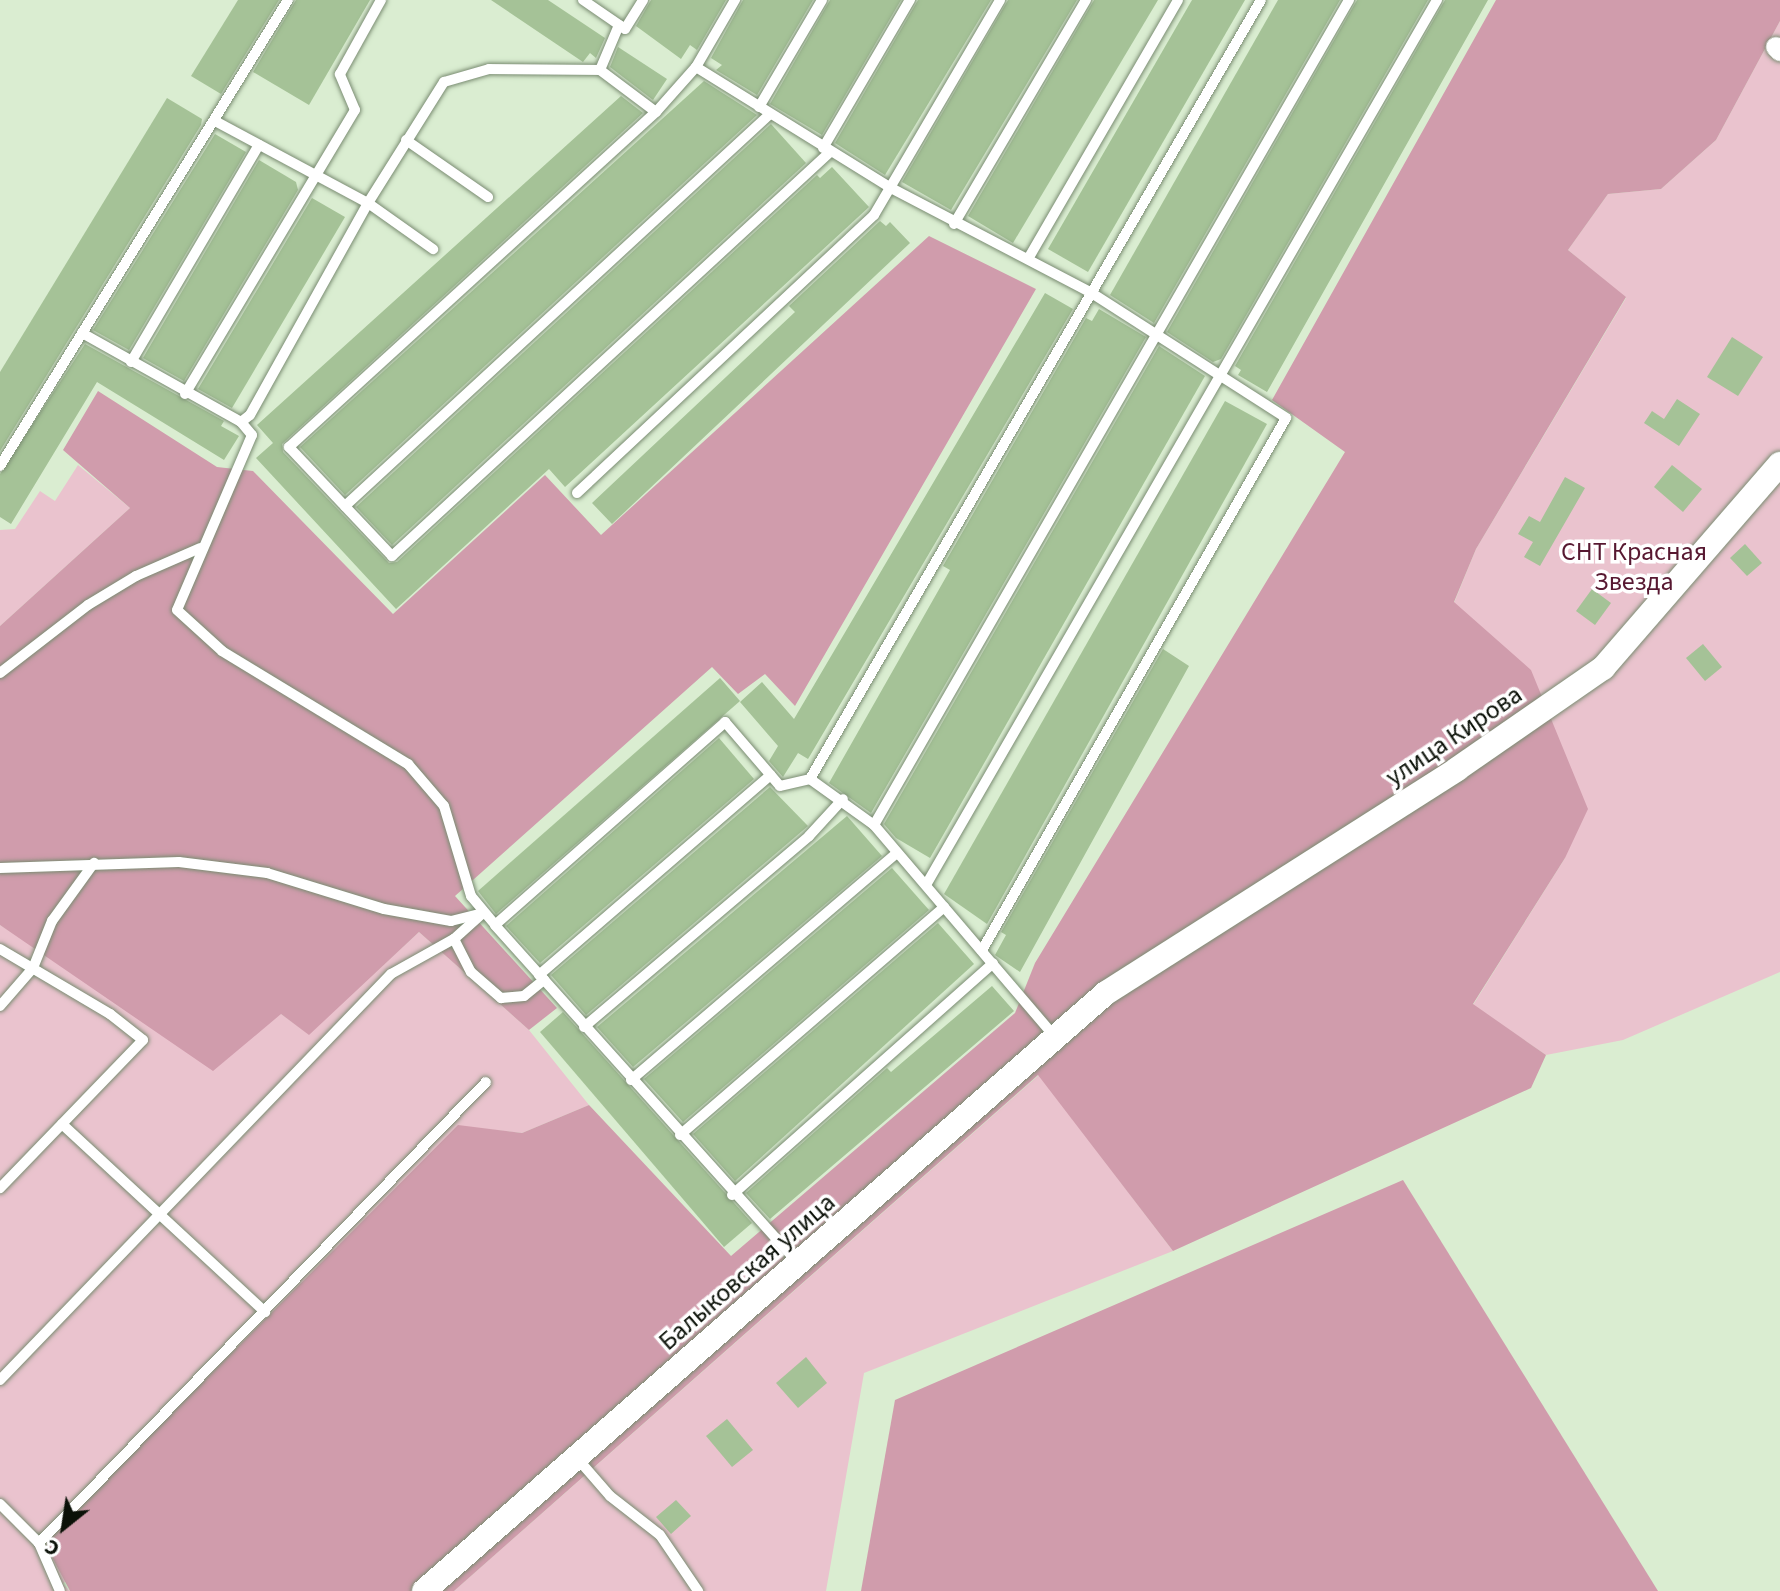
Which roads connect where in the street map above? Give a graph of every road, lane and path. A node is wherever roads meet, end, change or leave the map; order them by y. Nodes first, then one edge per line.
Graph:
1 (288, 0) edge
2 (381, 0) edge
3 (583, 0) edge
4 (643, 0) edge
5 (735, 0) edge
6 (822, 0) edge
7 (910, 0) edge
8 (1000, 0) edge
9 (1086, 0) edge
10 (1178, 0) edge
11 (1261, 0) edge
12 (1349, 0) edge
13 (1437, 0) edge
14 (619, 25) junction
15 (696, 67) junction
16 (600, 70) junction
17 (759, 107) junction
18 (656, 112) junction
19 (770, 114) junction
20 (215, 121) junction
21 (406, 140) junction
22 (259, 145) junction
23 (826, 150) junction
24 (316, 175) junction
25 (891, 188) junction
26 (488, 197) dead end
27 (368, 203) junction
28 (954, 224) junction
29 (433, 249) dead end
30 (1028, 259) junction
31 (1090, 292) junction
32 (82, 333) junction
33 (1153, 334) junction
34 (131, 362) junction
35 (1218, 376) junction
36 (185, 394) junction
37 (241, 422) junction
38 (1780, 464) edge
39 (0, 466) edge
40 (577, 493) dead end
41 (345, 506) junction
42 (200, 548) junction
43 (0, 673) edge
44 (771, 775) junction
45 (810, 779) junction
46 (843, 799) junction
47 (874, 825) junction
48 (896, 854) junction
49 (94, 863) junction
50 (0, 868) edge
51 (926, 885) junction
52 (944, 907) junction
53 (484, 912) junction
54 (495, 925) junction
55 (454, 939) junction
56 (0, 949) edge
57 (982, 950) junction
58 (993, 963) junction
59 (33, 968) junction
60 (542, 978) junction
61 (1106, 993) joint
62 (0, 1006) edge
63 (584, 1027) junction
64 (1055, 1038) junction
65 (631, 1080) junction
66 (486, 1082) dead end
67 (62, 1124) junction
68 (680, 1135) junction
69 (0, 1188) edge
70 (732, 1195) junction
71 (160, 1216) junction
72 (800, 1265) junction
73 (265, 1312) junction
74 (0, 1380) edge
75 (576, 1456) junction
76 (0, 1504) edge
77 (39, 1543) junction
78 (60, 1591) edge
79 (424, 1591) edge
80 (698, 1591) edge

1 - 20 lane
2 - 24 lane
3 - 14 lane
4 - 14 lane
5 - 15 lane
6 - 17 lane
7 - 23 lane
8 - 25 lane
9 - 28 lane
10 - 30 lane
11 - 31 lane
12 - 33 lane
13 - 35 lane
14 - 16 lane
15 - 17 lane
15 - 18 lane
16 - 18 lane
16 - 21 lane
17 - 19 lane
18 - 41 lane
19 - 23 lane
19 - 41 lane
20 - 22 lane
20 - 32 lane
21 - 26 lane
21 - 27 lane
22 - 24 lane
22 - 34 lane
23 - 25 lane
23 - 41 lane
24 - 27 lane
24 - 36 lane
25 - 28 lane
25 - 40 lane
27 - 29 lane
27 - 37 lane
28 - 30 lane
30 - 31 lane
31 - 33 lane
31 - 45 lane
32 - 34 lane
32 - 39 lane
33 - 35 lane
33 - 47 lane
34 - 36 lane
35 - 51 lane
35 - 57 lane
36 - 37 lane
37 - 42 lane
38 - 61 street, улица Кирова
42 - 43 lane
42 - 53 lane
44 - 45 lane
44 - 54 lane
44 - 60 lane
45 - 46 lane
46 - 47 lane
46 - 63 lane
47 - 48 lane
48 - 51 lane
48 - 65 lane
49 - 50 lane
49 - 53 lane
49 - 59 lane
51 - 52 lane
52 - 57 lane
52 - 68 lane
53 - 54 lane
53 - 55 lane
54 - 60 lane
55 - 60 lane
55 - 71 lane
56 - 59 lane
57 - 58 lane
58 - 64 lane
58 - 70 lane
59 - 62 lane
59 - 67 lane
60 - 63 lane
61 - 64 street, Балыковская улица
63 - 65 lane
64 - 72 street, Балыковская улица
65 - 68 lane
66 - 73 lane
67 - 69 lane
67 - 71 lane
68 - 70 lane
70 - 72 lane
71 - 73 lane
71 - 74 lane
72 - 75 street, Балыковская улица
73 - 77 lane
75 - 79 street, Балыковская улица
75 - 80 lane
76 - 77 lane
77 - 78 lane

